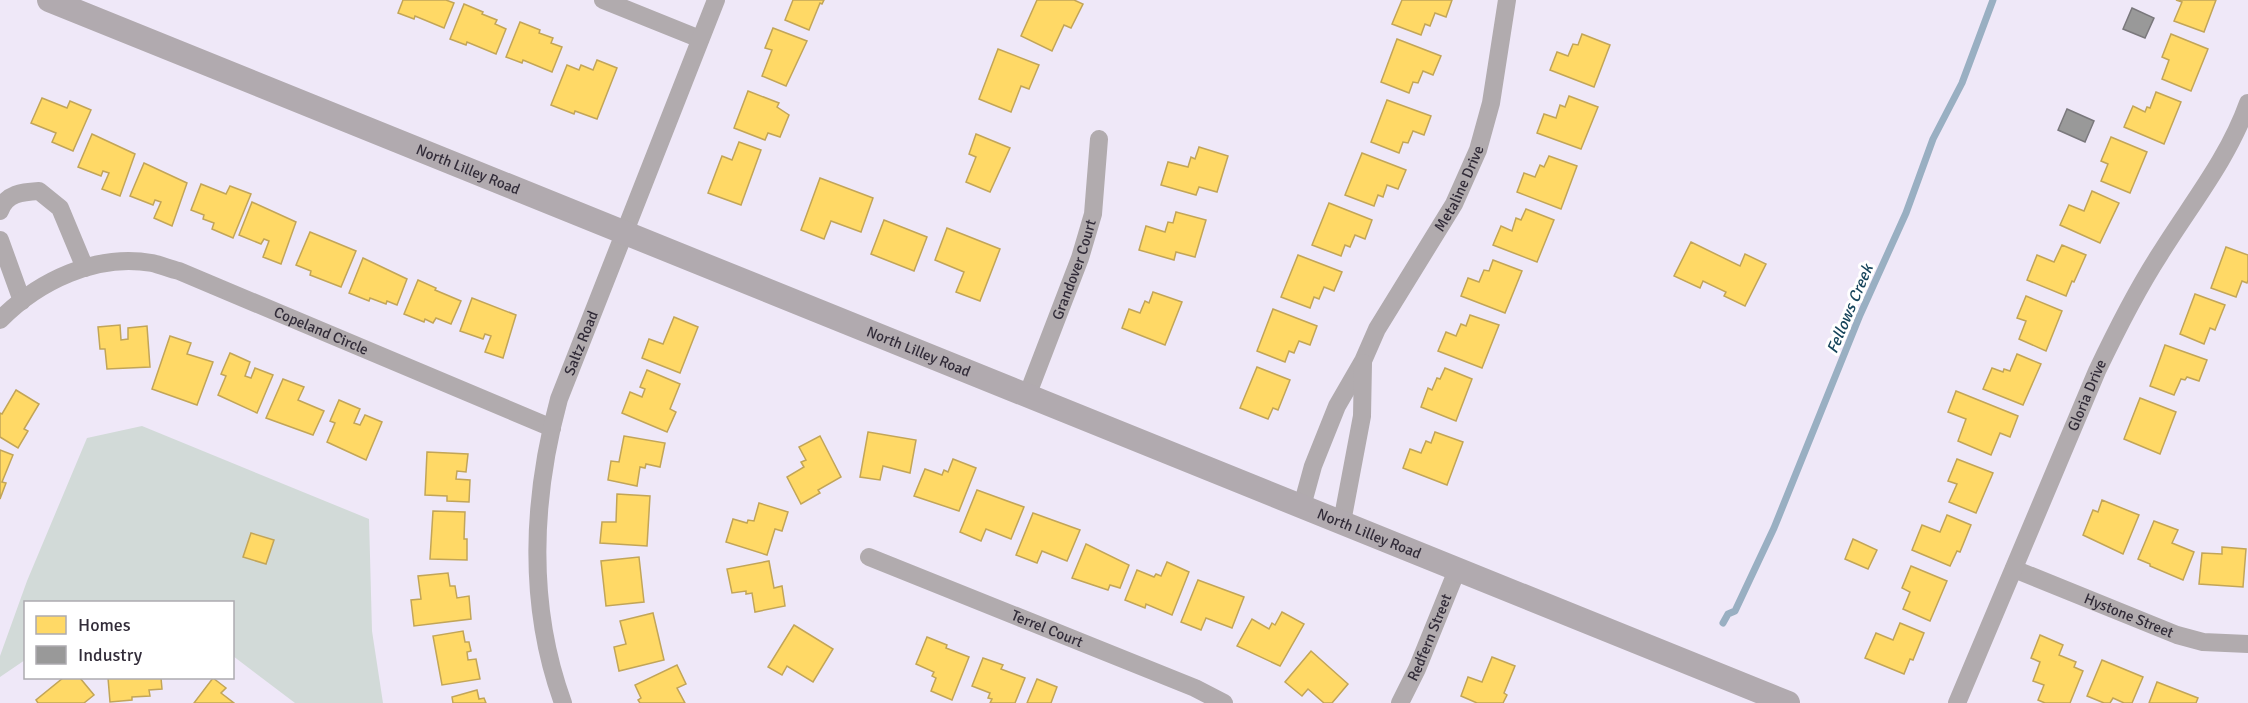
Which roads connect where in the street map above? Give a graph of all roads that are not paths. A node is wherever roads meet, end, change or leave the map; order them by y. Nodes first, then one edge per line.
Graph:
1 (49, 0) edge
2 (603, 0) edge
3 (716, 0) edge
4 (1507, 0) edge
5 (700, 39) junction
6 (2248, 103) edge
7 (1099, 139) dead end
8 (0, 211) edge
9 (624, 232) junction
10 (0, 240) edge
11 (85, 268) junction
12 (22, 301) junction
13 (0, 320) edge
14 (1363, 362) junction
15 (1027, 396) junction
16 (552, 428) junction
17 (1302, 506) junction
18 (1342, 522) junction
19 (869, 557) dead end
20 (2013, 569) junction
21 (1457, 570) junction
22 (2248, 644) edge
23 (563, 703) edge
24 (1224, 703) edge
25 (1400, 703) edge
26 (1788, 703) edge
27 (1957, 703) edge

1 - 9 street, North Lilley Road
2 - 5 street
3 - 5 street, Saltz Road
4 - 14 street, Metaline Drive
5 - 9 street, Saltz Road
6 - 20 street, Gloria Drive
7 - 15 street, Grandover Court
8 - 11 street
9 - 15 street, North Lilley Road
9 - 16 street, Saltz Road
10 - 12 street
11 - 12 street, Copeland Circle
11 - 16 street, Copeland Circle
12 - 13 street, Copeland Circle
14 - 17 street, Metaline Drive
14 - 18 street, Metaline Drive
15 - 17 street, North Lilley Road
16 - 23 street, Saltz Road
17 - 18 street, North Lilley Road
18 - 21 street, North Lilley Road
19 - 24 street, Terrel Court
20 - 22 street, Hystone Street
20 - 27 street, Gloria Drive
21 - 25 street, Redfern Street
21 - 26 street, North Lilley Road

